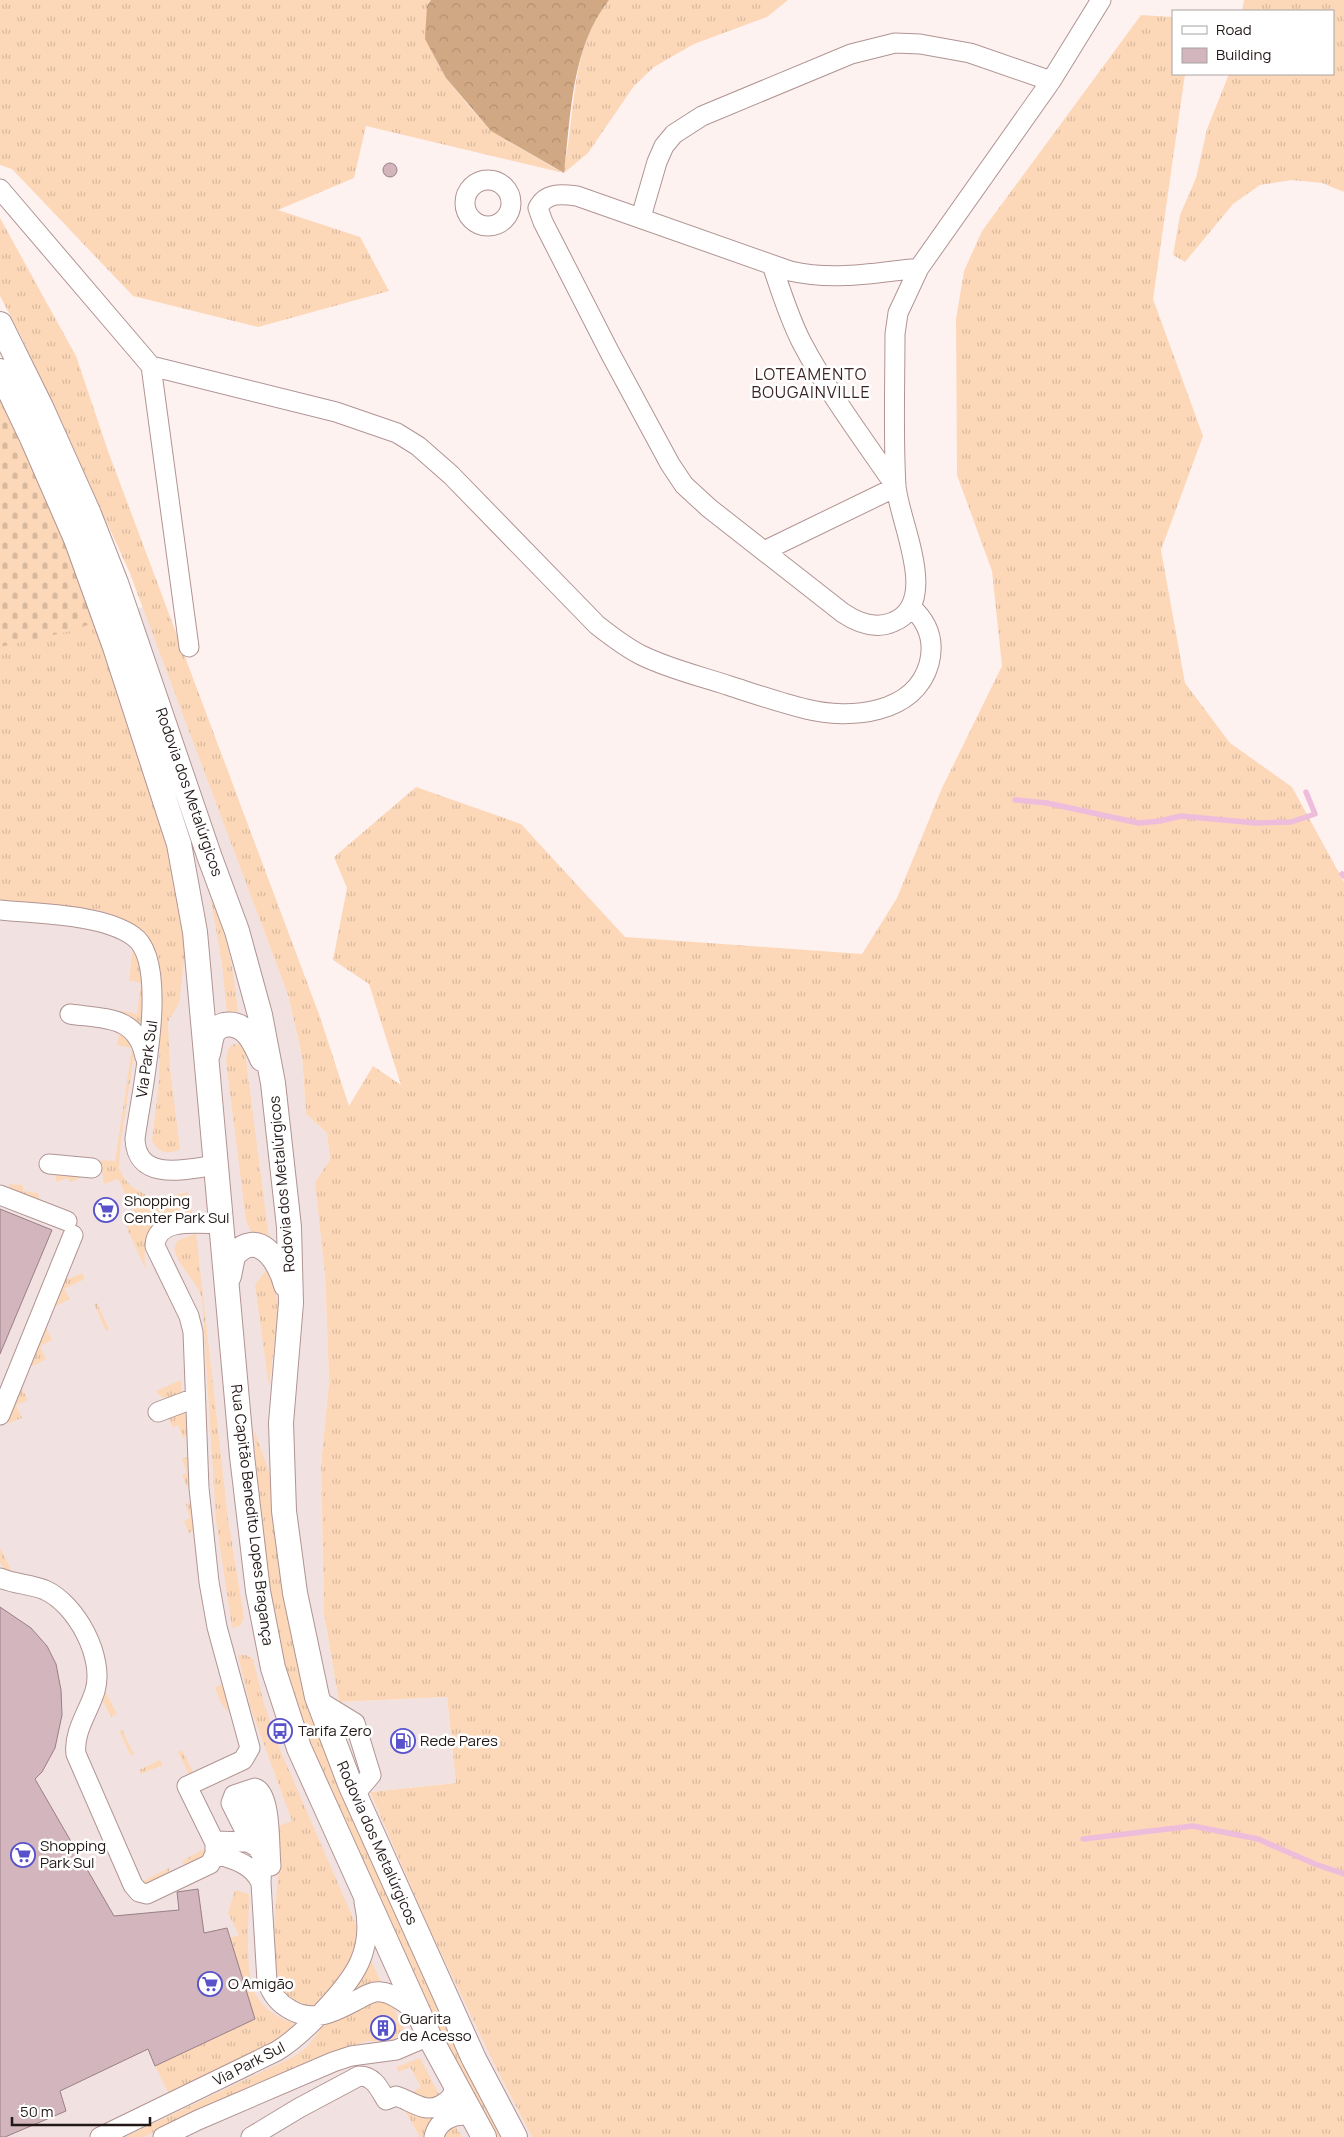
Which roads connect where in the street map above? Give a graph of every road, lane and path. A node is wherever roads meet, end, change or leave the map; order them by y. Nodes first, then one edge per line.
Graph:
1 (1101, 0) edge
2 (1051, 81) junction
3 (0, 189) edge
4 (511, 206) dead end
5 (538, 208) junction
6 (641, 217) junction
7 (772, 265) junction
8 (919, 268) junction
9 (0, 324) edge
10 (151, 366) junction
11 (0, 371) edge
12 (896, 487) junction
13 (764, 551) junction
14 (911, 606) junction
15 (189, 647) dead end
16 (0, 910) edge
17 (70, 1014) dead end
18 (152, 1022) junction
19 (141, 1042) junction
20 (207, 1058) junction
21 (146, 1069) junction
22 (273, 1084) junction
23 (139, 1155) junction
24 (49, 1164) dead end
25 (216, 1165) junction
26 (92, 1168) dead end
27 (0, 1195) edge
28 (222, 1224) junction
29 (228, 1290) junction
30 (291, 1303) junction
31 (194, 1390) junction
32 (158, 1412) dead end
33 (0, 1415) edge
34 (0, 1578) edge
35 (264, 1842) junction
36 (214, 1848) junction
37 (361, 1886) junction
38 (262, 1902) junction
39 (418, 2012) junction
40 (317, 2017) junction
41 (429, 2036) junction
42 (455, 2086) junction
43 (478, 2127) edge
44 (100, 2137) edge
45 (163, 2137) edge
46 (251, 2137) edge
47 (434, 2137) edge
48 (515, 2137) edge

1 - 2 street
2 - 6 street
2 - 8 street
3 - 10 street
4 - 5 street
5 - 6 street
5 - 13 street
6 - 7 street
7 - 8 street
7 - 12 street
8 - 12 street
9 - 22 main road, Rodovia dos Metalúrgicos
10 - 14 street
10 - 15 street
11 - 20 main road, Rodovia dos Metalúrgicos
12 - 13 street
12 - 14 street
13 - 14 street
16 - 18 street, Via Park Sul
17 - 19 street
18 - 21 street, Via Park Sul
18 - 23 street
19 - 21 street
19 - 23 street
20 - 22 main road
20 - 25 main road, Rua Capitão Benedito Lopes Bragança
21 - 23 street, Via Park Sul
22 - 30 main road, Rodovia dos Metalúrgicos
23 - 25 street
24 - 26 street
25 - 28 main road, Rua Capitão Benedito Lopes Bragança
27 - 33 street
28 - 29 main road, Rua Capitão Benedito Lopes Bragança
28 - 31 street
29 - 30 main road
29 - 37 main road, Rua Capitão Benedito Lopes Bragança
30 - 48 main road, Rodovia dos Metalúrgicos
31 - 32 street
31 - 36 street
34 - 36 street
35 - 35 street
35 - 38 street
36 - 38 street
37 - 39 main road, Rua Capitão Benedito Lopes Bragança
37 - 40 street
38 - 40 street
39 - 40 street, Via Park Sul
39 - 41 main road, Rua Capitão Benedito Lopes Bragança
40 - 44 street, Via Park Sul
41 - 42 main road, Rua Capitão Benedito Lopes Bragança
41 - 45 street
42 - 43 main road, Rua Capitão Benedito Lopes Bragança
42 - 46 street
43 - 47 street

